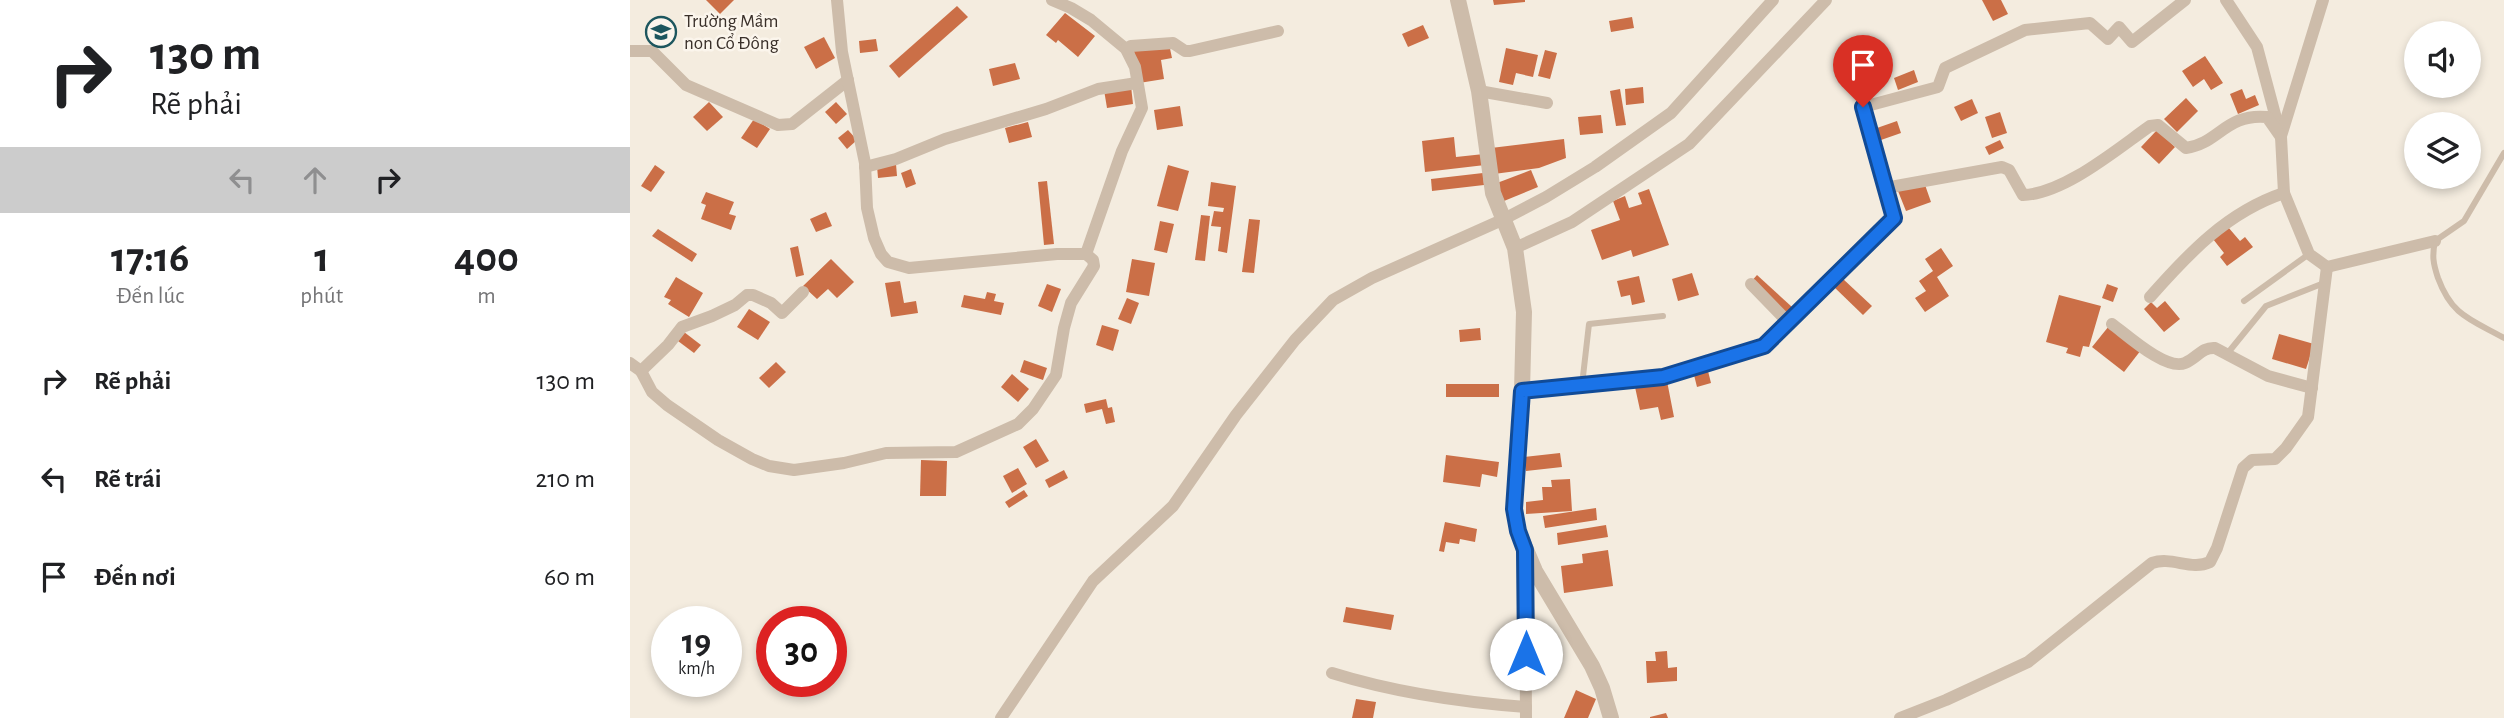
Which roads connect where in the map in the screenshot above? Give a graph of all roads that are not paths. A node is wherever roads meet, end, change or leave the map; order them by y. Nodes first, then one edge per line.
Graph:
1 (837, 0) edge
2 (1052, 0) edge
3 (1458, 0) edge
4 (1773, 0) edge
5 (1826, 0) edge
6 (2185, 0) edge
7 (2226, 0) edge
8 (2323, 0) edge
9 (1278, 31) dead end
10 (1126, 49) junction
11 (630, 51) edge
12 (848, 80) junction
13 (1137, 83) junction
14 (1479, 91) junction
15 (1547, 103) dead end
16 (2281, 137) junction
17 (2504, 152) edge
18 (865, 167) junction
19 (1885, 188) junction
20 (2284, 193) junction
21 (1508, 234) junction
22 (2435, 241) junction
23 (1086, 254) junction
24 (2309, 254) junction
25 (2327, 267) junction
26 (2324, 283) junction
27 (1751, 284) dead end
28 (803, 292) dead end
29 (2150, 297) dead end
30 (2244, 302) dead end
31 (1663, 316) dead end
32 (1788, 322) junction
33 (2112, 324) dead end
34 (2504, 338) edge
35 (2227, 354) junction
36 (635, 367) edge
37 (1582, 385) junction
38 (2312, 388) junction
39 (1522, 391) junction
40 (1525, 550) junction
41 (1332, 673) dead end
42 (1526, 712) edge
43 (1001, 718) edge
44 (1611, 718) edge
45 (1900, 718) edge

1 - 12 street
2 - 10 street
3 - 14 street
4 - 21 street
5 - 21 street
6 - 19 street
7 - 16 street
8 - 16 street
9 - 10 street
10 - 13 street
11 - 12 street
12 - 18 street
13 - 18 street
13 - 23 street
14 - 15 street
14 - 21 street
16 - 19 street
16 - 20 street
17 - 22 lane
18 - 23 street
19 - 32 street
20 - 24 street
20 - 29 street
21 - 39 street
21 - 43 street
22 - 25 street
22 - 34 lane
23 - 36 street
24 - 25 street
24 - 30 lane
25 - 26 street
26 - 35 lane
26 - 38 street
27 - 32 street
28 - 36 street
31 - 37 lane
32 - 37 street
33 - 35 street
35 - 38 street
37 - 39 street
38 - 45 street
39 - 40 street
40 - 42 street
40 - 44 street
41 - 42 street

